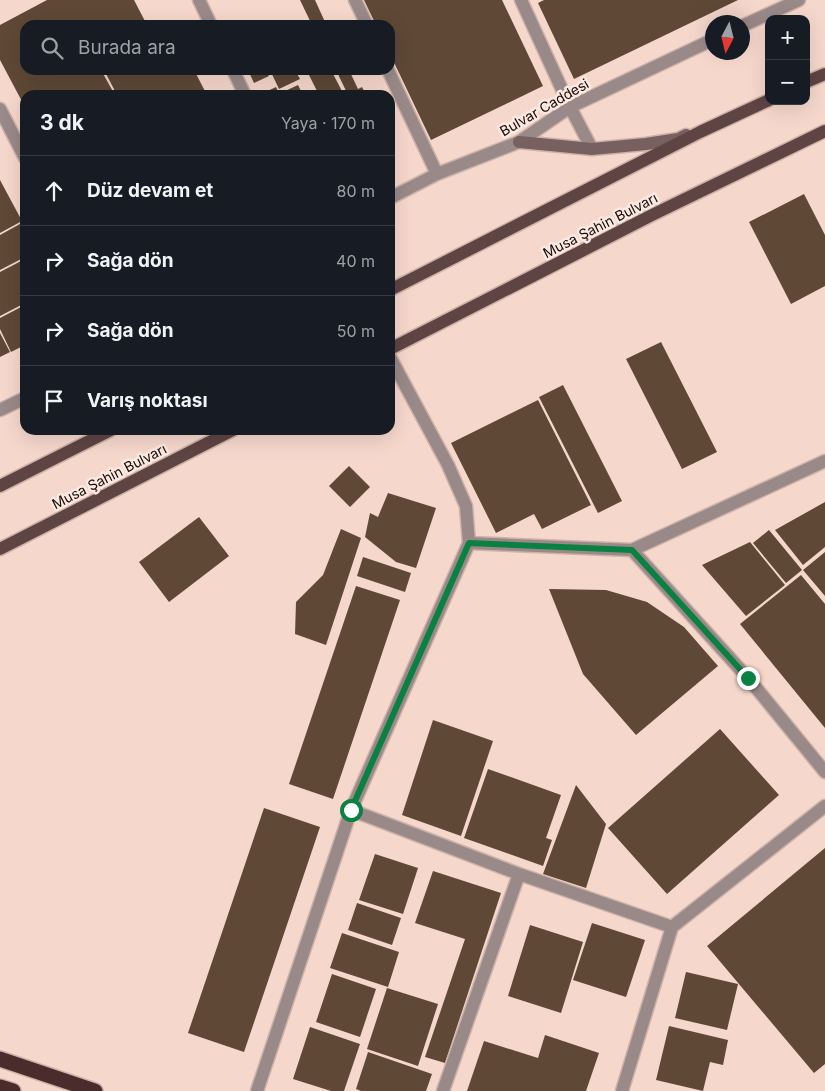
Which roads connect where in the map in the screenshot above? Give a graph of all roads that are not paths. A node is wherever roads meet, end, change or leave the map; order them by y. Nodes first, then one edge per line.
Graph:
1 (199, 0) edge
2 (355, 0) edge
3 (521, 0) edge
4 (798, 0) edge
5 (209, 20) edge
6 (365, 20) edge
7 (750, 22) edge
8 (705, 43) edge
9 (825, 74) edge
10 (235, 75) edge
11 (390, 75) edge
12 (810, 80) edge
13 (243, 90) edge
14 (765, 102) edge
15 (765, 102) edge
16 (570, 107) junction
17 (0, 109) edge
18 (825, 131) edge
19 (519, 142) junction
20 (20, 148) edge
21 (592, 149) junction
22 (437, 174) junction
23 (395, 195) edge
24 (395, 287) edge
25 (395, 347) edge
26 (395, 366) edge
27 (20, 400) edge
28 (0, 410) edge
29 (101, 435) edge
30 (222, 435) edge
31 (825, 461) edge
32 (0, 486) edge
33 (469, 543) junction
34 (0, 548) edge
35 (632, 550) junction
36 (825, 772) edge
37 (825, 806) edge
38 (351, 810) junction
39 (519, 874) junction
40 (672, 927) junction
41 (0, 1059) edge
42 (0, 1087) edge
43 (13, 1091) edge
44 (95, 1091) edge
45 (257, 1091) edge
46 (443, 1091) edge
47 (622, 1091) edge

1 - 5 street
2 - 6 street
3 - 16 street
4 - 7 street
8 - 16 street, Bulvar Caddesi
9 - 12 main road
10 - 13 street
11 - 22 street
14 - 21 street
15 - 24 main road
16 - 19 street, Bulvar Caddesi
16 - 21 street
17 - 20 street
18 - 25 main road, Musa Şahin Bulvarı
19 - 21 street
19 - 22 street, Bulvar Caddesi
22 - 23 street, Bulvar Caddesi
26 - 33 street
27 - 28 street
29 - 32 main road
30 - 34 main road, Musa Şahin Bulvarı
31 - 35 street
33 - 35 street
33 - 38 street
35 - 36 street
37 - 40 street
38 - 39 street
38 - 45 street
39 - 40 street
39 - 46 street
40 - 47 street
41 - 44 highway
42 - 43 highway

